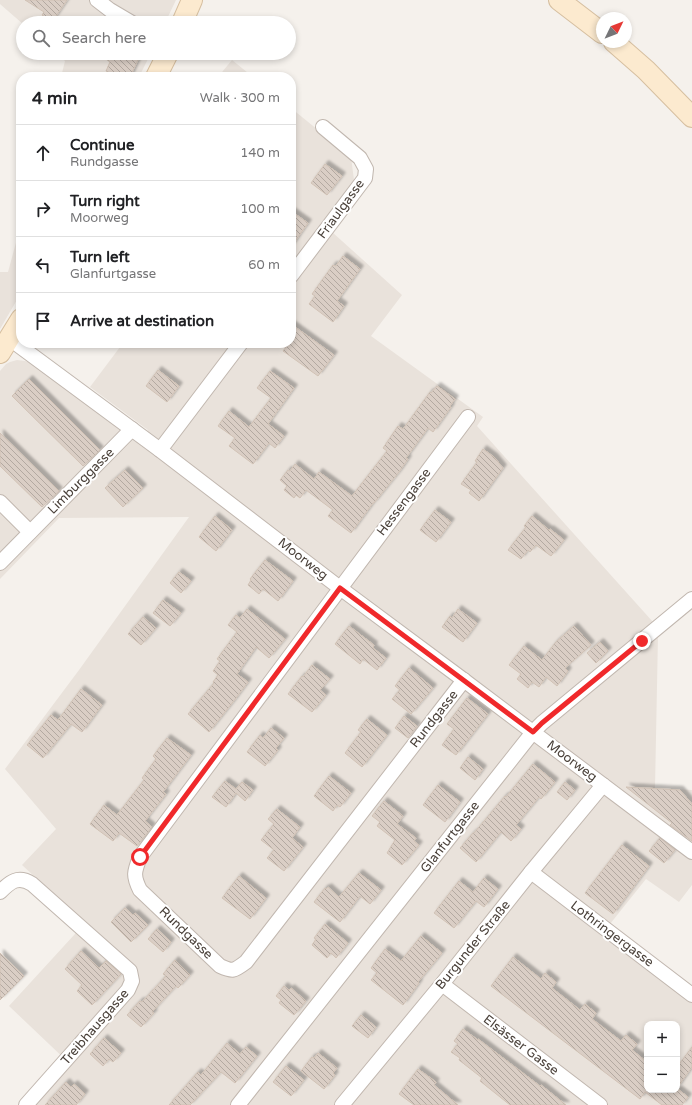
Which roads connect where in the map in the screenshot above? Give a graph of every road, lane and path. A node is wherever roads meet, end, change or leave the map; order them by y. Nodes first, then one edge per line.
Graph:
1 (97, 0) edge
2 (192, 0) edge
3 (559, 0) edge
4 (120, 16) edge
5 (185, 16) edge
6 (596, 28) edge
7 (621, 48) edge
8 (164, 60) edge
9 (158, 72) edge
10 (692, 117) edge
11 (323, 127) dead end
12 (296, 269) edge
13 (16, 327) edge
14 (5, 346) edge
15 (237, 348) edge
16 (468, 417) dead end
17 (132, 429) junction
18 (160, 450) junction
19 (0, 502) edge
20 (30, 532) junction
21 (0, 563) edge
22 (340, 588) junction
23 (692, 599) edge
24 (464, 680) junction
25 (533, 732) junction
26 (603, 784) junction
27 (692, 852) edge
28 (531, 872) junction
29 (0, 892) edge
30 (442, 984) junction
31 (692, 995) edge
32 (26, 1105) edge
33 (238, 1105) edge
34 (342, 1105) edge
35 (600, 1105) edge

1 - 4 street
2 - 5 street
3 - 6 street
7 - 10 street
8 - 9 street
11 - 12 street, Friaulgasse
13 - 14 street
14 - 17 street, Moorweg
15 - 18 street
16 - 22 street, Hessengasse
17 - 18 street, Moorweg
17 - 20 street, Limburggasse
18 - 22 street, Moorweg
19 - 20 street
20 - 21 street, Limburggasse
22 - 24 street, Moorweg
22 - 24 street, Rundgasse
23 - 25 street, Glanfurtgasse
24 - 25 street, Moorweg
25 - 26 street, Moorweg
25 - 33 street, Glanfurtgasse
26 - 27 street, Moorweg
26 - 28 street, Burgunder Straße
28 - 30 street, Burgunder Straße
28 - 31 street, Lothringergasse
29 - 32 street, Treibhausgasse
30 - 34 street, Burgunder Straße
30 - 35 street, Elsässer Gasse

